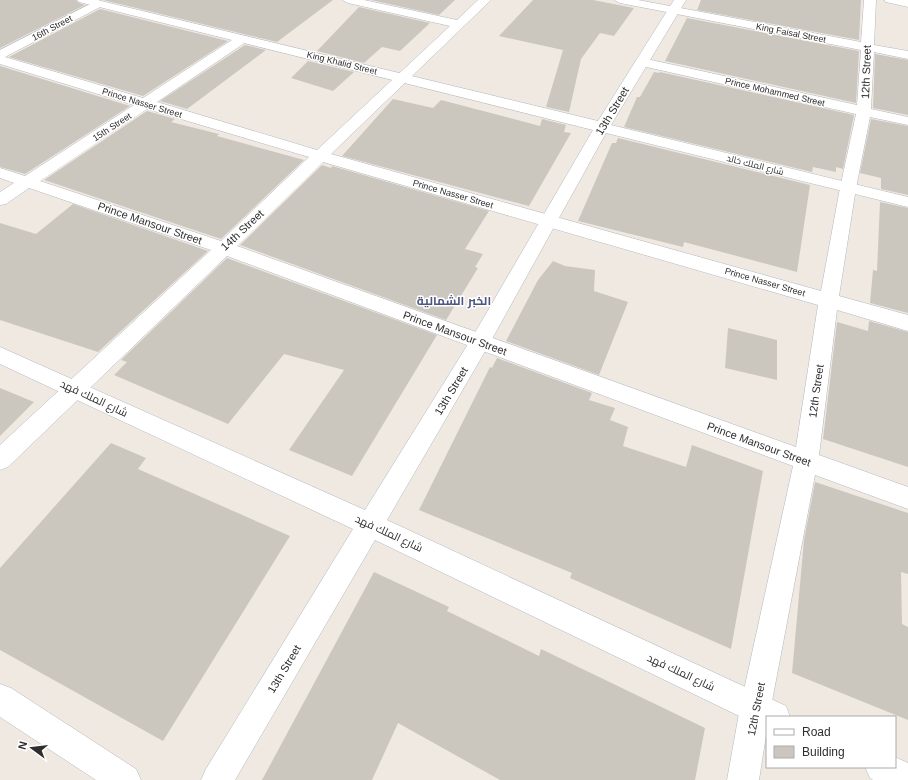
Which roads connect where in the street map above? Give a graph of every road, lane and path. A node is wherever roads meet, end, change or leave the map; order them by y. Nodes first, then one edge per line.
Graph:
1 (83, 0) edge
2 (348, 0) edge
3 (485, 0) edge
4 (620, 0) edge
5 (870, 0) edge
6 (890, 0) edge
7 (101, 2) edge
8 (908, 3) edge
9 (677, 5) edge
10 (459, 24) junction
11 (242, 39) junction
12 (867, 47) junction
13 (0, 55) edge
14 (908, 55) edge
15 (0, 60) edge
16 (642, 62) junction
17 (403, 78) junction
18 (146, 104) junction
19 (864, 112) junction
20 (908, 121) edge
21 (602, 127) junction
22 (321, 156) junction
23 (0, 173) edge
24 (27, 182) junction
25 (848, 188) junction
26 (0, 200) edge
27 (908, 202) edge
28 (549, 221) junction
29 (223, 248) junction
30 (829, 300) junction
31 (908, 323) edge
32 (480, 342) junction
33 (0, 355) edge
34 (76, 390) junction
35 (0, 460) edge
36 (806, 460) junction
37 (908, 498) edge
38 (371, 525) junction
39 (0, 699) edge
40 (765, 712) edge
41 (883, 768) edge
42 (125, 780) edge
43 (217, 780) edge
44 (743, 780) edge
45 (908, 780) edge

1 - 7 street, King Khalid Street
2 - 10 street
3 - 10 street, 14th Street
4 - 9 street, King Faisal Street
5 - 12 street, 12th Street
6 - 8 street
7 - 11 street, King Khalid Street
7 - 13 street, 16th Street
9 - 12 street, King Faisal Street
9 - 16 street, 13th Street
10 - 17 street, 14th Street
11 - 17 street, King Khalid Street
11 - 18 street, 15th Street
12 - 14 street, King Faisal Street
12 - 19 street, 12th Street
15 - 18 street, Prince Nasser Street
16 - 19 street, Prince Mohammed Street
16 - 21 street, 13th Street
17 - 21 street, King Khalid Street
17 - 22 street, 14th Street
18 - 22 street, Prince Nasser Street
18 - 24 street, 15th Street
19 - 20 street, Prince Mohammed Street
19 - 25 street, 12th Street
21 - 25 street, شارع الملك خالد
21 - 28 street, 13th Street
22 - 28 street, Prince Nasser Street
22 - 29 street, 14th Street
23 - 24 street, Prince Mansour Street
24 - 26 street, 15th Street
24 - 29 street, Prince Mansour Street
25 - 27 street, شارع الملك خالد
25 - 30 street, 12th Street
28 - 30 street, Prince Nasser Street
28 - 32 street, 13th Street
29 - 32 street, Prince Mansour Street
29 - 34 street, 14th Street
30 - 31 street, Prince Nasser Street
30 - 36 street, 12th Street
32 - 36 street, Prince Mansour Street
32 - 38 street, 13th Street
33 - 34 street, شارع الملك فهد
34 - 35 street, 14th Street
34 - 38 street, شارع الملك فهد
36 - 37 street, Prince Mansour Street
36 - 40 street, 12th Street
38 - 40 street, شارع الملك فهد
38 - 43 street, 13th Street
39 - 42 street
40 - 44 street, 12th Street
41 - 45 street

